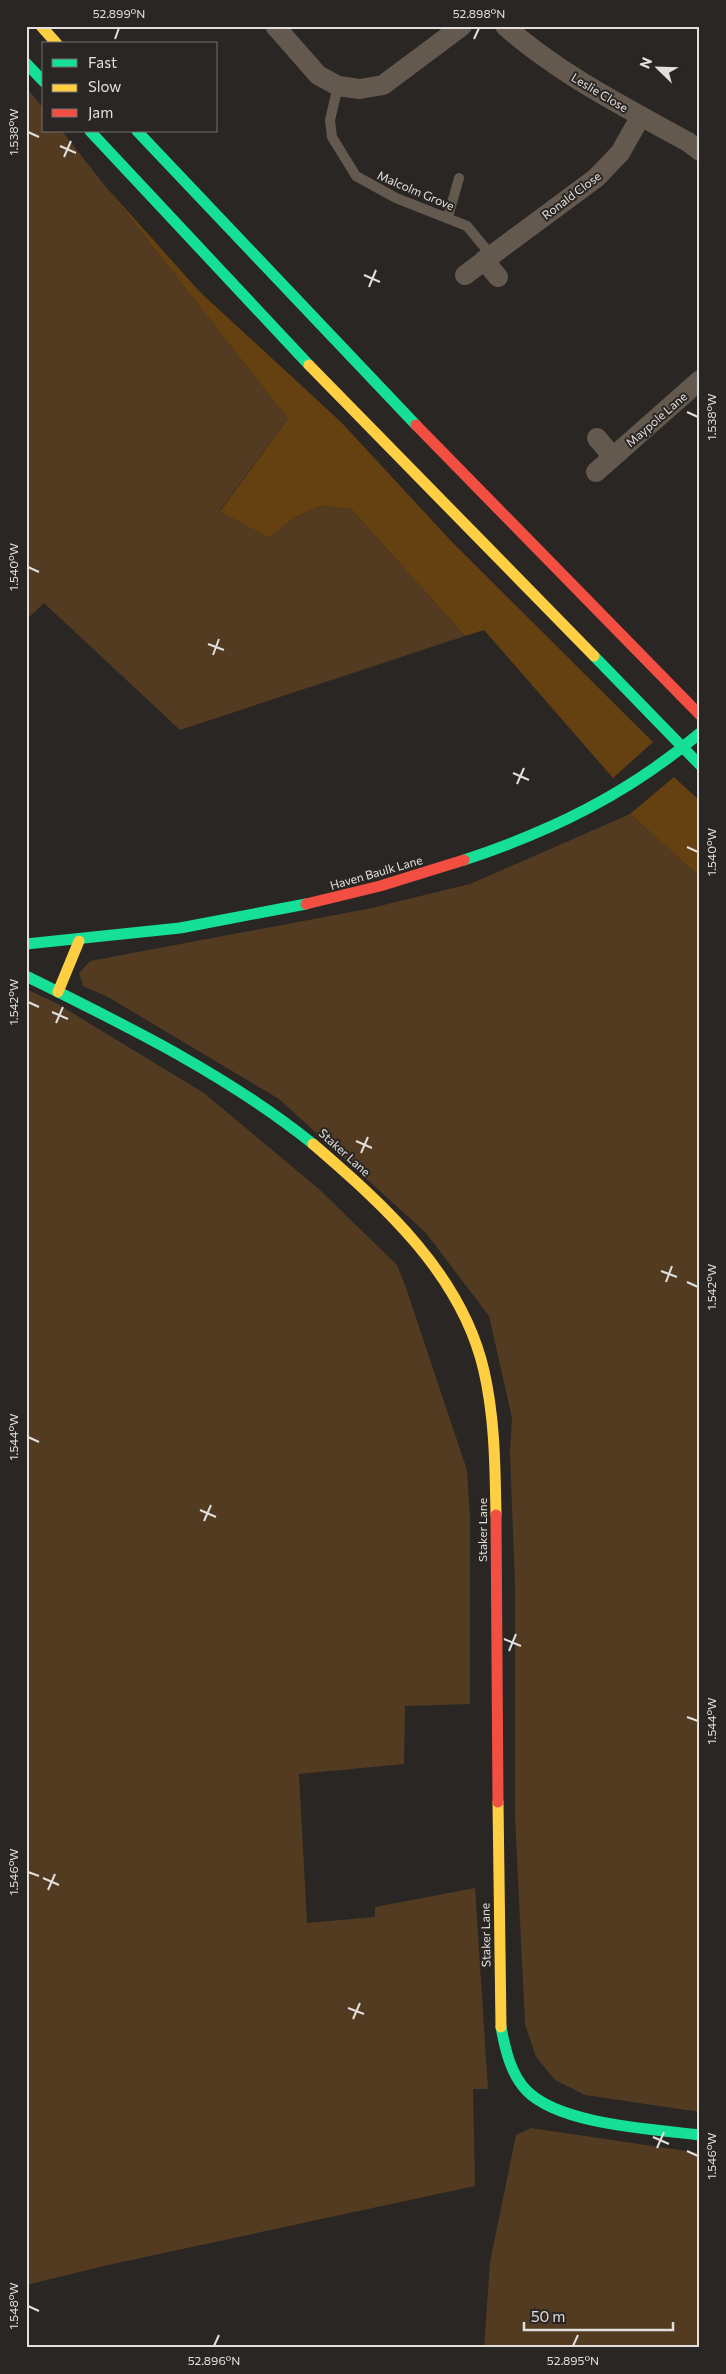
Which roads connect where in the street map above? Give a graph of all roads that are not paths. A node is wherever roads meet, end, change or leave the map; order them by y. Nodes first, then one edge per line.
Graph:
1 (41, 26) edge
2 (275, 26) edge
3 (462, 26) edge
4 (505, 26) edge
5 (55, 42) edge
6 (26, 64) edge
7 (42, 80) edge
8 (338, 86) junction
9 (641, 116) junction
10 (91, 132) edge
11 (138, 132) edge
12 (700, 151) edge
13 (459, 178) dead end
14 (448, 217) junction
15 (487, 257) junction
16 (465, 275) dead end
17 (498, 278) dead end
18 (700, 380) edge
19 (597, 438) dead end
20 (613, 457) junction
21 (596, 472) dead end
22 (697, 713) edge
23 (700, 732) edge
24 (700, 765) edge
25 (79, 941) junction
26 (26, 944) edge
27 (26, 976) edge
28 (58, 992) junction
29 (700, 2135) edge

1 - 5 main road
2 - 8 street
3 - 8 street
4 - 9 street, Leslie Close
6 - 7 main road
8 - 14 lane, Malcolm Grove
9 - 12 street, Leslie Close
9 - 15 street, Ronald Close
10 - 24 main road
11 - 22 main road
13 - 14 lane
14 - 15 lane, Malcolm Grove
15 - 16 street, Ronald Close
15 - 17 street
18 - 20 street, Maypole Lane
19 - 20 street
20 - 21 street, Maypole Lane
23 - 25 main road, Haven Baulk Lane
25 - 26 main road, Haven Baulk Lane
25 - 28 main road
27 - 28 main road, Staker Lane
28 - 29 main road, Staker Lane

